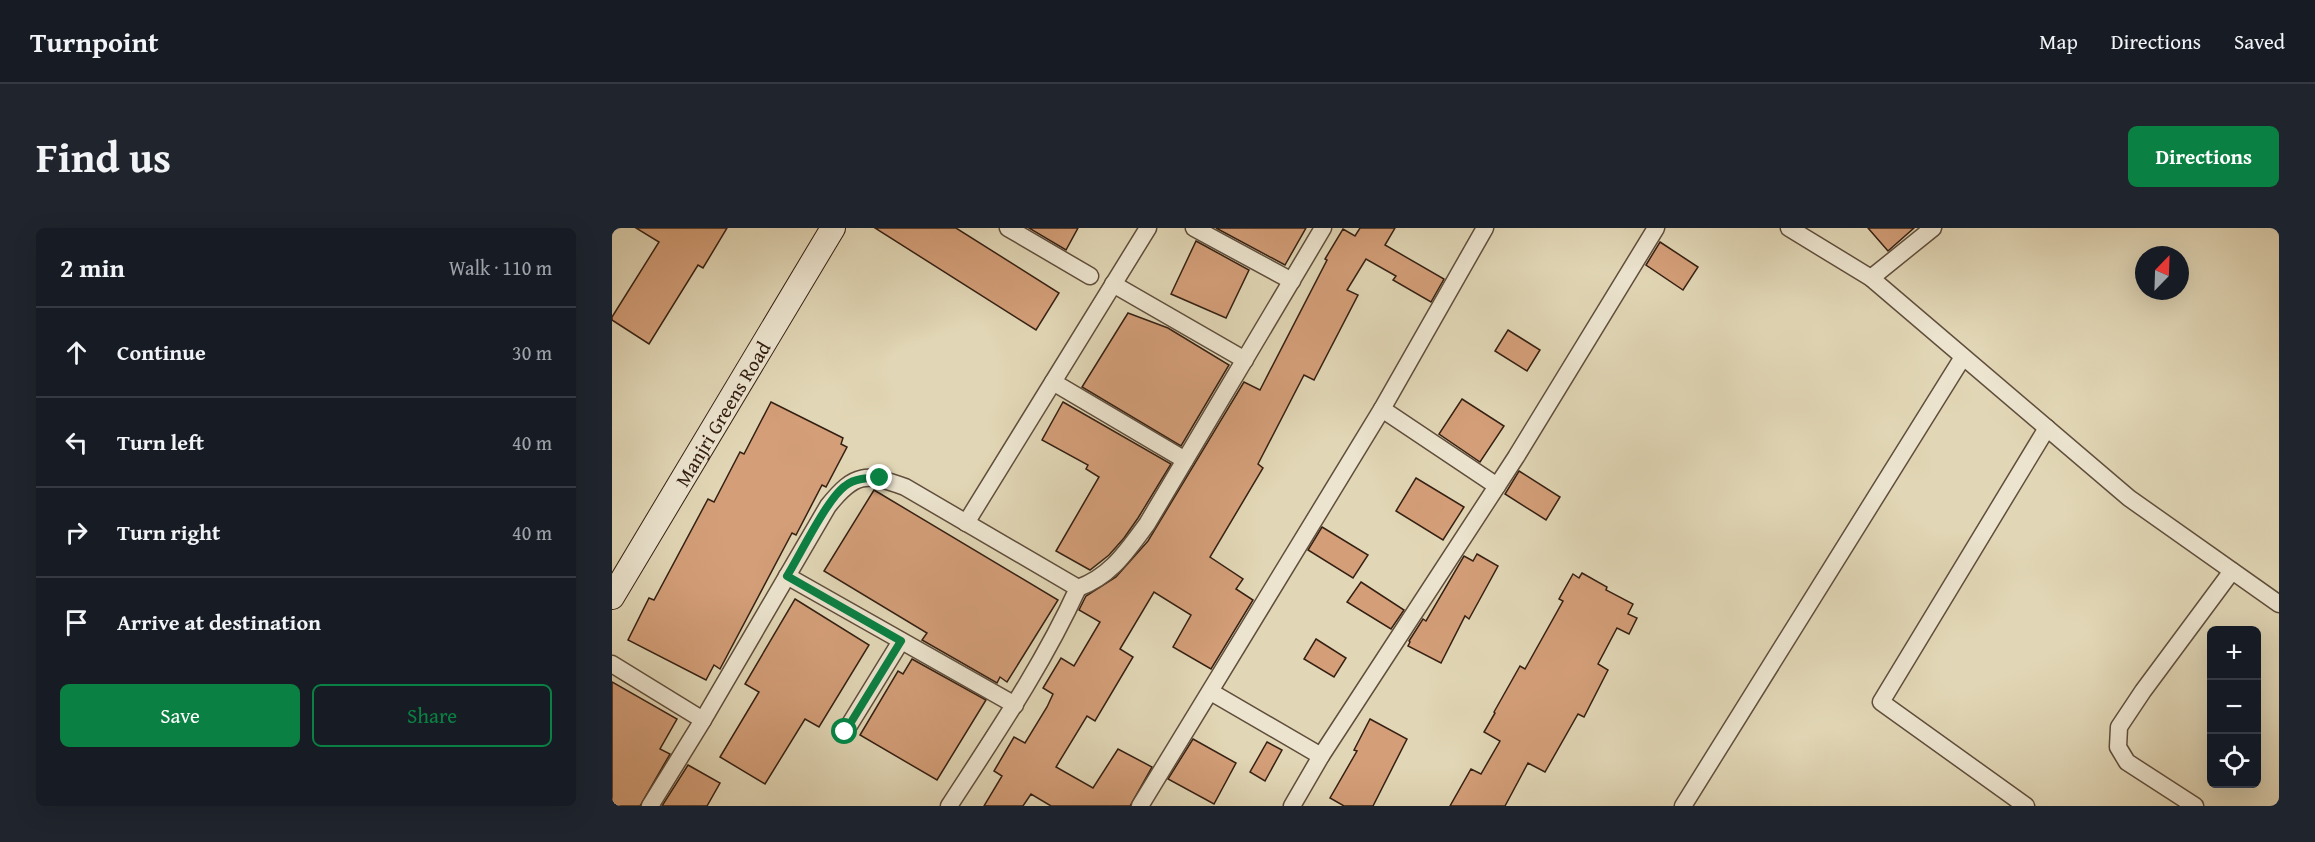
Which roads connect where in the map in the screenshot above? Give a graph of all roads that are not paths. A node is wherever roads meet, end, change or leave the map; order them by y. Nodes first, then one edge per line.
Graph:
1 (832, 228) edge
2 (1008, 228) edge
3 (1148, 228) edge
4 (1194, 228) edge
5 (1323, 228) edge
6 (1485, 228) edge
7 (1656, 228) edge
8 (1933, 228) edge
9 (1797, 230) edge
10 (1090, 276) dead end
11 (1871, 278) junction
12 (1292, 281) junction
13 (1113, 284) junction
14 (1963, 357) junction
15 (1245, 360) junction
16 (1053, 382) junction
17 (1382, 409) junction
18 (2047, 428) junction
19 (1185, 460) junction
20 (1497, 486) junction
21 (966, 523) junction
22 (2232, 572) junction
23 (787, 576) junction
24 (1078, 588) junction
25 (612, 597) edge
26 (2279, 604) edge
27 (901, 641) junction
28 (612, 664) edge
29 (1211, 692) junction
30 (1015, 705) junction
31 (703, 720) junction
32 (845, 732) dead end
33 (1321, 756) junction
34 (650, 806) edge
35 (949, 806) edge
36 (1140, 806) edge
37 (1292, 806) edge
38 (1683, 806) edge
39 (2026, 806) edge
40 (2195, 806) edge

1 - 25 street, Manjri Greens Road
2 - 10 street
3 - 13 street
4 - 12 street
5 - 12 street
6 - 17 street
7 - 20 street
8 - 11 street
9 - 11 street
11 - 14 street
12 - 15 street
13 - 15 street
13 - 16 street
14 - 18 street
14 - 38 street
15 - 19 street
16 - 19 street
16 - 21 street
17 - 20 street
17 - 29 street
18 - 22 street
18 - 39 street
19 - 24 street
20 - 33 street
21 - 23 street
21 - 24 street
22 - 26 street
22 - 40 street
23 - 27 street
23 - 31 street
24 - 30 street
27 - 30 street
27 - 32 street
28 - 31 street
29 - 33 street
29 - 36 street
30 - 35 street
31 - 34 street
33 - 37 street

